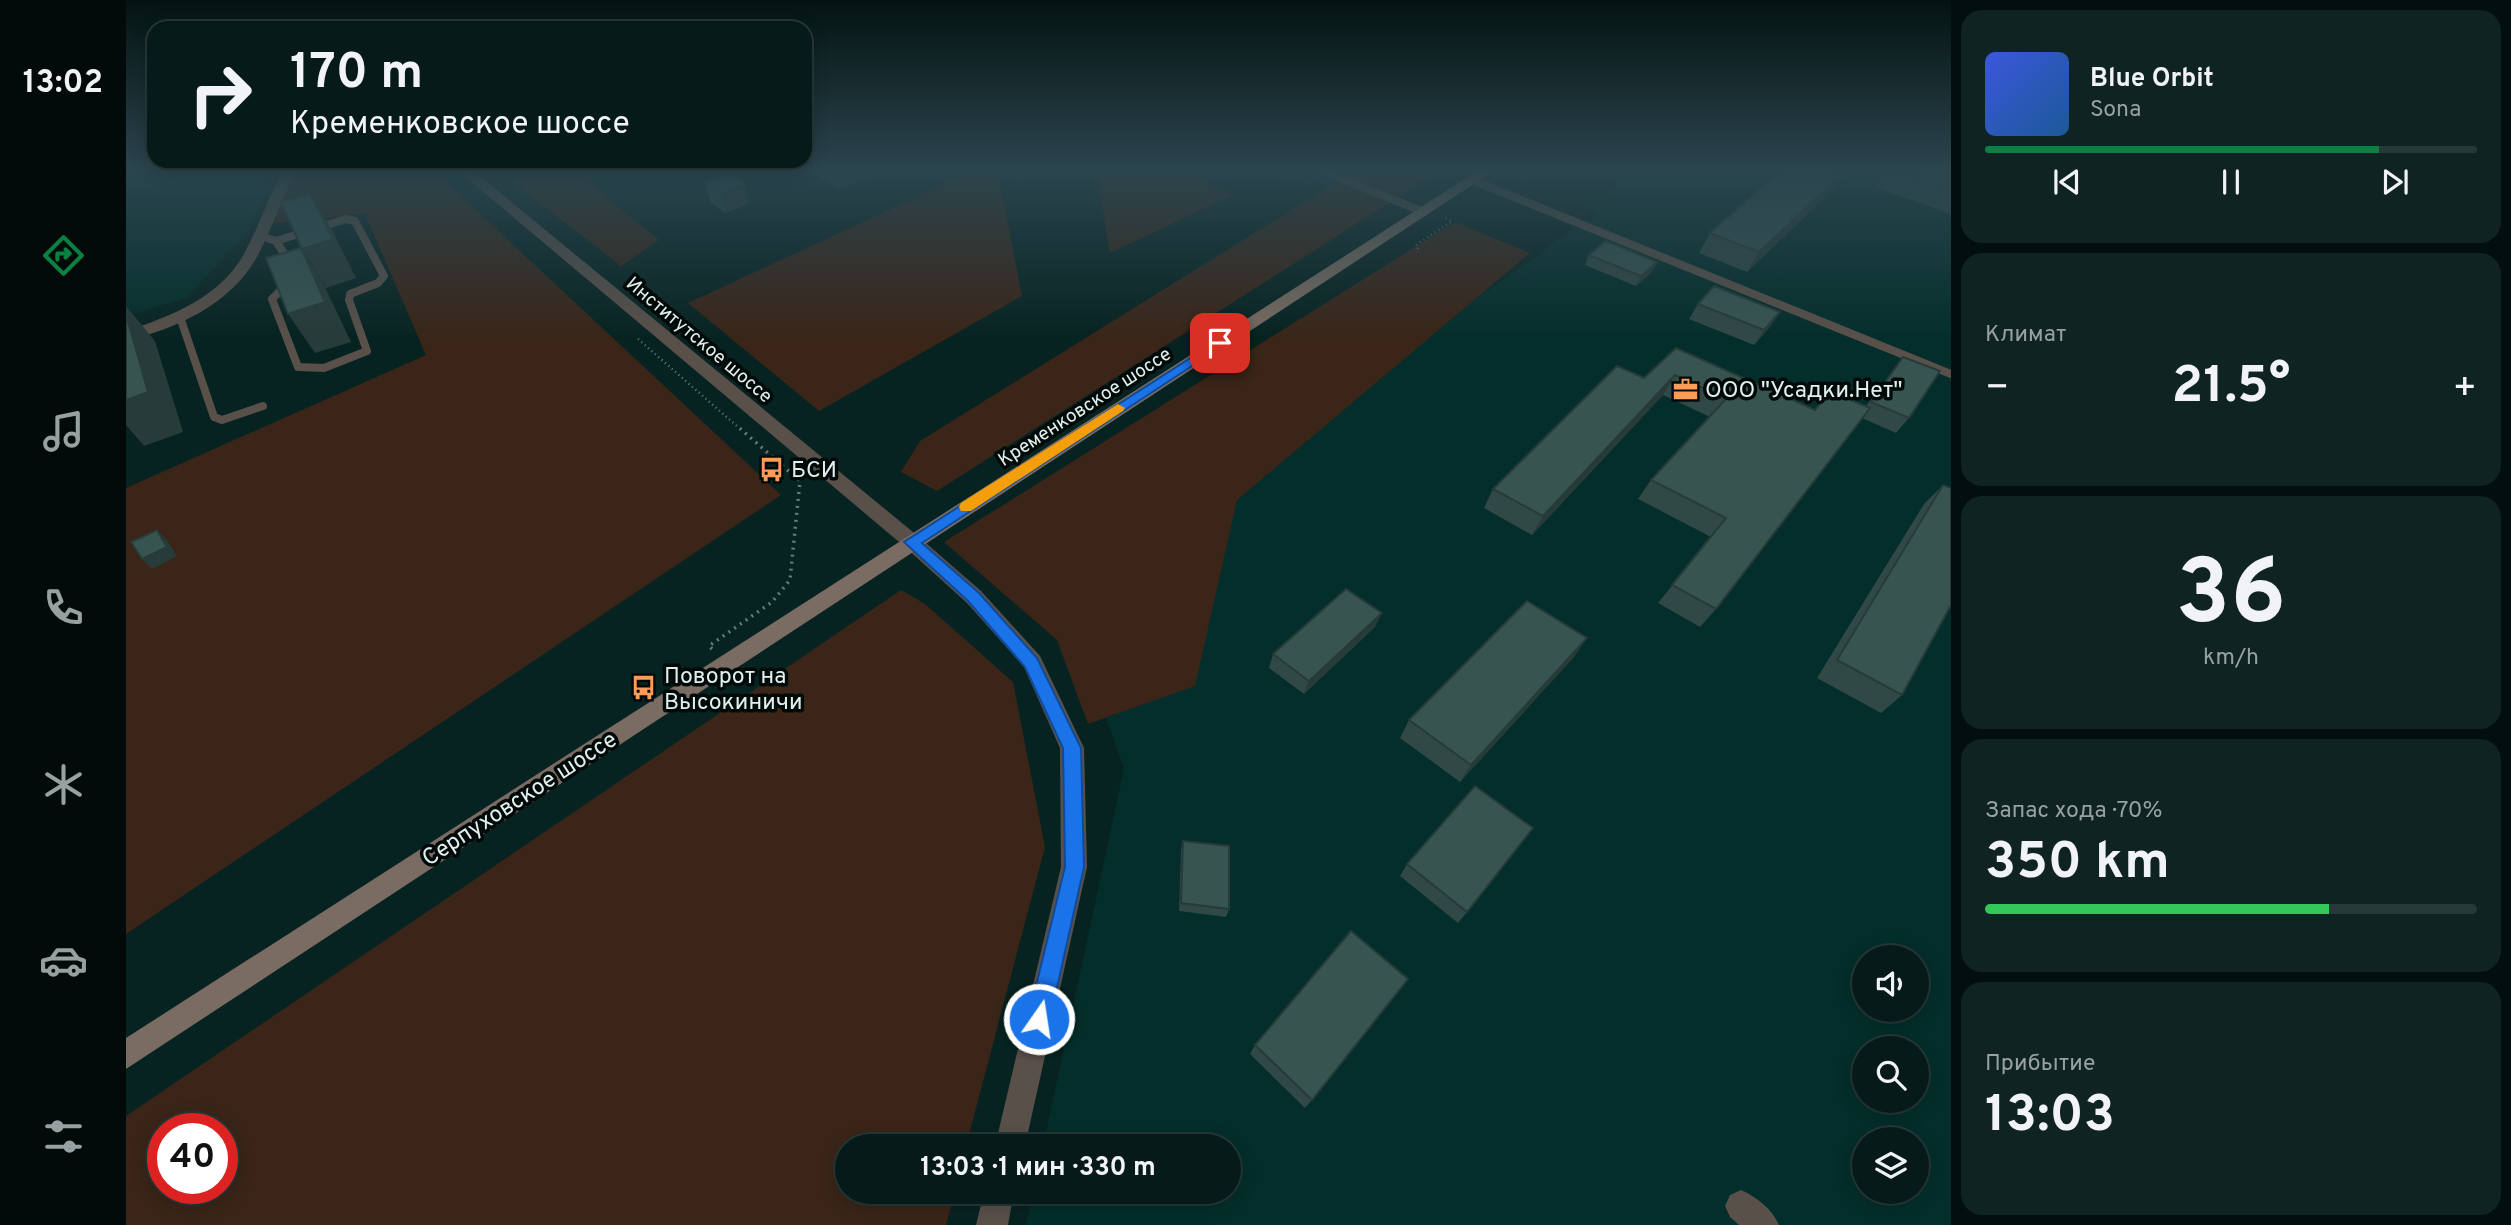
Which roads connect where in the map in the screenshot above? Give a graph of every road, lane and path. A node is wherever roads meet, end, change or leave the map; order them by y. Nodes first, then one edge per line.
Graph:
1 (263, 225) edge
2 (326, 225) edge
3 (357, 225) edge
4 (530, 225) edge
5 (1404, 225) edge
6 (1584, 225) edge
7 (258, 235) junction
8 (275, 241) junction
9 (295, 271) edge
10 (300, 282) edge
11 (180, 317) junction
12 (629, 331) dead end
13 (126, 336) edge
14 (1951, 374) edge
15 (263, 407) dead end
16 (912, 542) junction
17 (726, 663) junction
18 (126, 1055) edge
19 (1013, 1134) edge
20 (996, 1204) edge
21 (992, 1225) edge

1 - 7 street
2 - 8 lane
3 - 10 lane
4 - 16 street, Институтское шоссе
5 - 16 main road, Кременковское шоссе
6 - 14 lane
7 - 8 lane
7 - 11 street
8 - 9 lane
11 - 13 street
11 - 15 lane
12 - 17 path
16 - 17 main road, Серпуховское шоссе
16 - 19 street, Институтское шоссе
17 - 18 main road, Серпуховское шоссе
20 - 21 street

